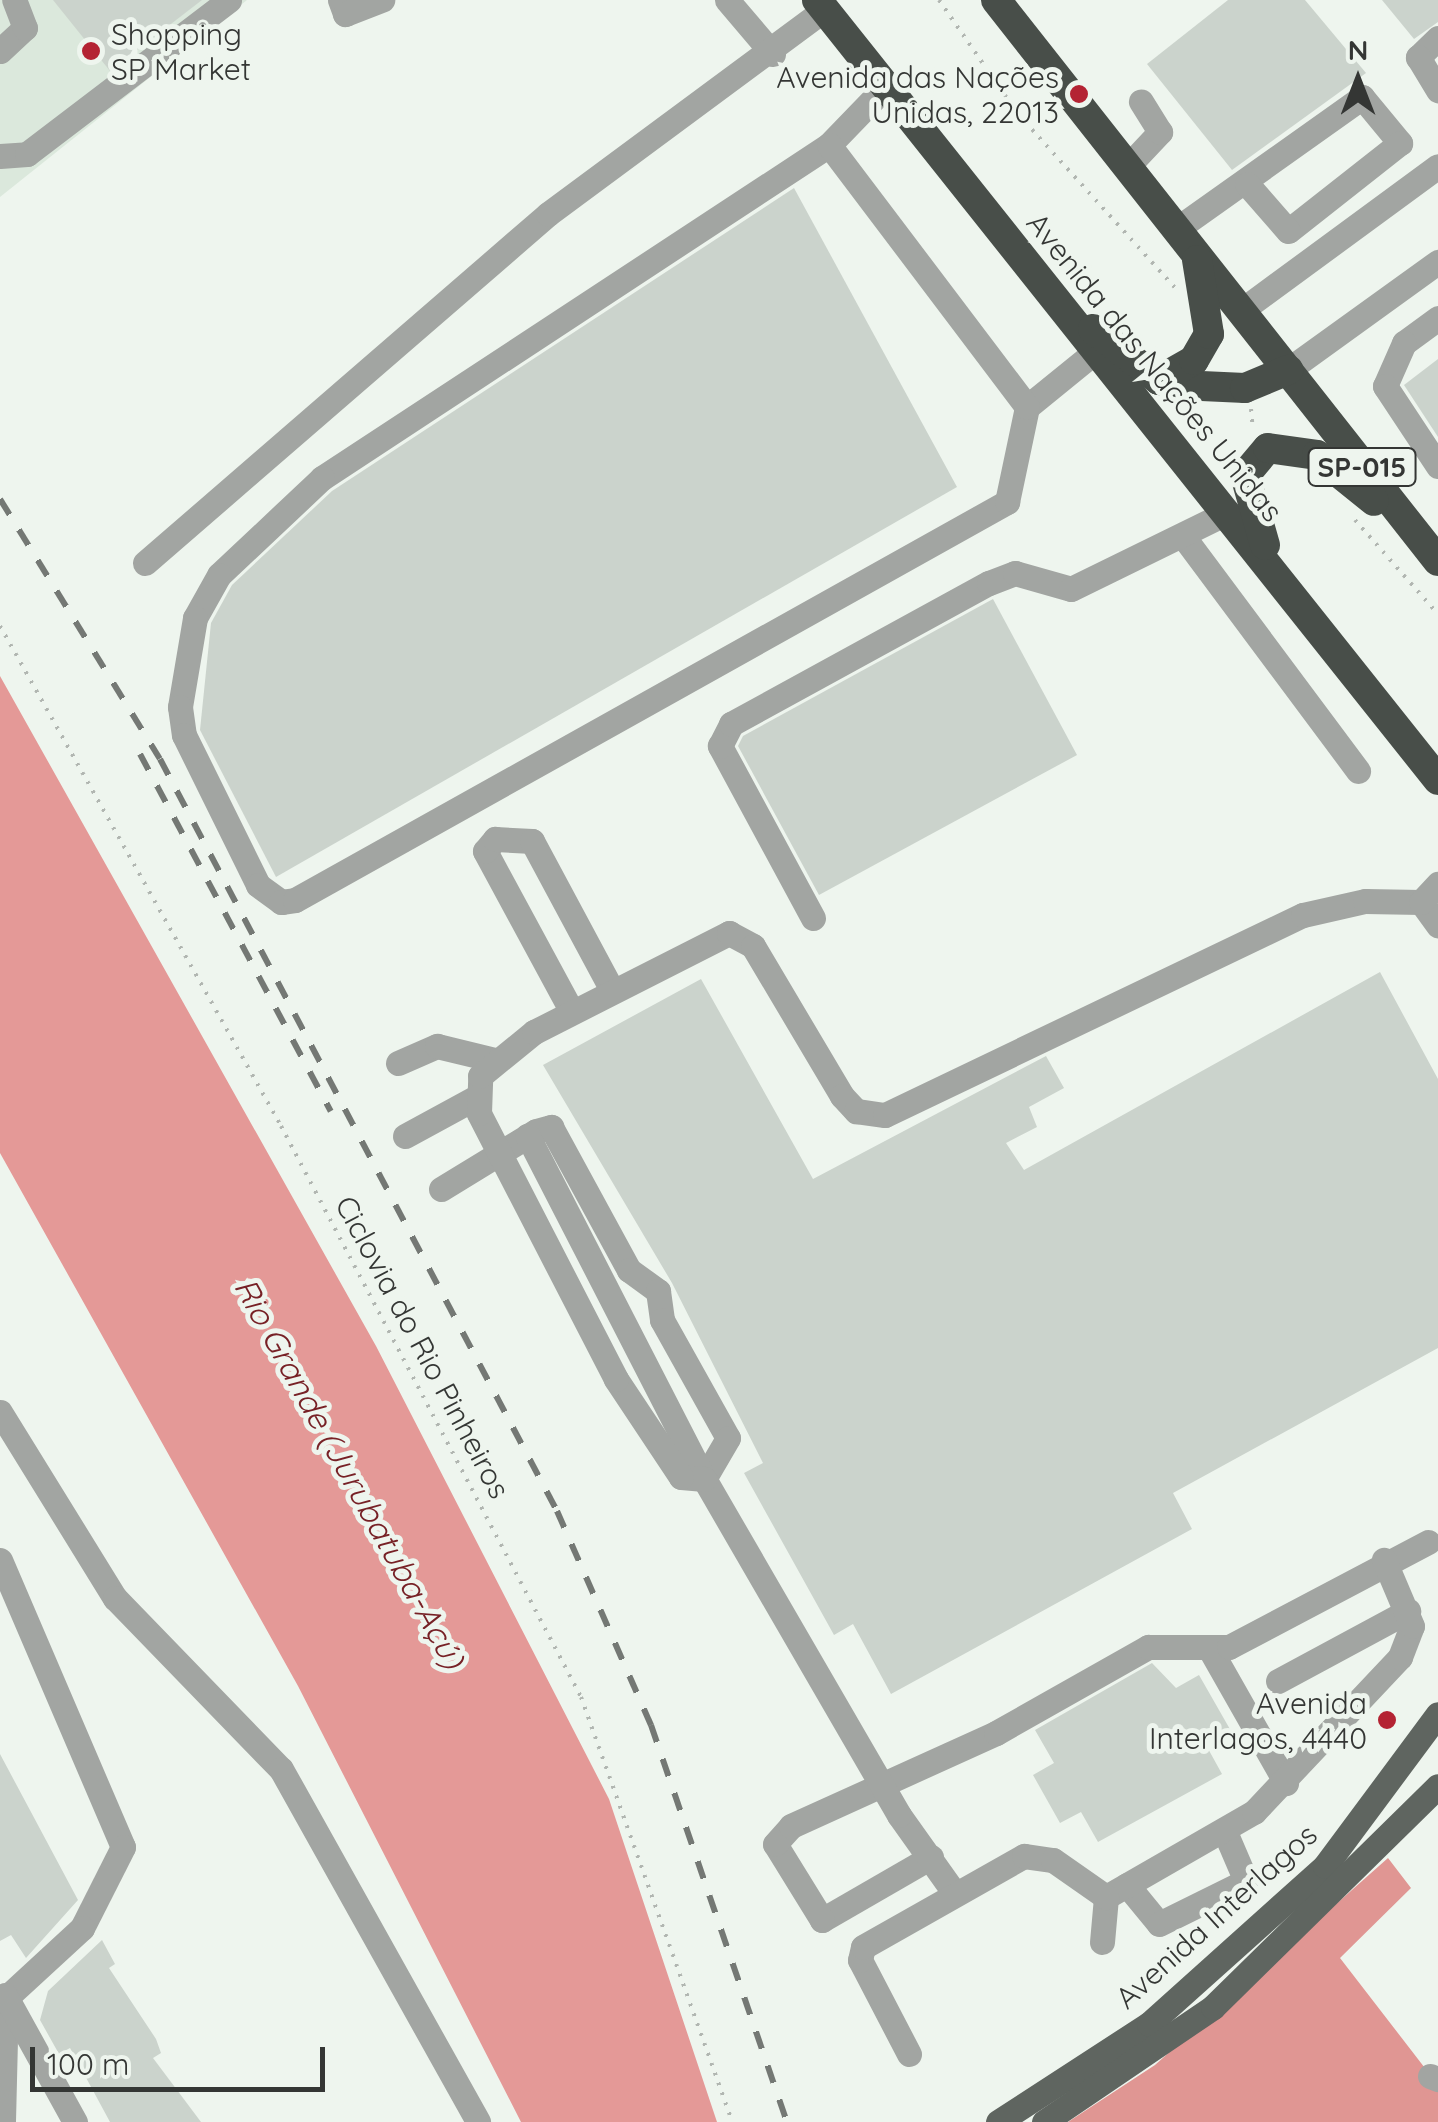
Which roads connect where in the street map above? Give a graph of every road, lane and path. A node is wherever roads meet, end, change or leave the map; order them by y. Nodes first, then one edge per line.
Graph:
1 (14, 0) edge
2 (229, 0) edge
3 (340, 0) edge
4 (382, 0) edge
5 (727, 0) edge
6 (996, 0) edge
7 (821, 5) edge
8 (1438, 38) edge
9 (0, 51) edge
10 (773, 54) junction
11 (885, 87) junction
12 (1438, 90) edge
13 (1140, 102) dead end
14 (829, 145) junction
15 (0, 156) edge
16 (1128, 166) junction
17 (1438, 166) edge
18 (1247, 184) junction
19 (1186, 238) junction
20 (1438, 262) edge
21 (1048, 294) junction
22 (1242, 310) junction
23 (1438, 318) edge
24 (1096, 351) junction
25 (1288, 370) junction
26 (1159, 380) junction
27 (1026, 407) junction
28 (1438, 466) edge
29 (1228, 512) junction
30 (1183, 536) junction
31 (1428, 550) edge
32 (145, 563) dead end
33 (1273, 567) junction
34 (0, 626) edge
35 (1358, 771) dead end
36 (1438, 780) edge
37 (1430, 893) edge
38 (813, 918) dead end
39 (1438, 926) edge
40 (612, 990) junction
41 (572, 1012) junction
42 (495, 1060) junction
43 (398, 1063) dead end
44 (474, 1098) junction
45 (405, 1136) dead end
46 (528, 1136) junction
47 (500, 1152) junction
48 (441, 1189) dead end
49 (634, 1274) junction
50 (608, 1289) junction
51 (0, 1412) edge
52 (704, 1480) junction
53 (1435, 1545) edge
54 (0, 1560) edge
55 (1384, 1560) junction
56 (1408, 1611) junction
57 (1210, 1651) junction
58 (1278, 1681) dead end
59 (1438, 1714) edge
60 (884, 1782) junction
61 (1286, 1783) junction
62 (1438, 1786) edge
63 (1225, 1832) junction
64 (931, 1857) junction
65 (953, 1891) junction
66 (1116, 1891) junction
67 (1102, 1942) dead end
68 (3, 1992) edge
69 (909, 2054) dead end
70 (4, 2122) edge
71 (75, 2122) edge
72 (478, 2122) edge
73 (732, 2122) edge
74 (998, 2122) edge
75 (1044, 2122) edge

1 - 9 street
2 - 15 street
3 - 4 street
5 - 10 street
6 - 16 highway, SP-015
7 - 10 street
7 - 11 highway, Avenida das Nações Unidas
8 - 12 street
10 - 32 street
11 - 14 street
11 - 21 highway, Avenida das Nações Unidas
13 - 16 street
14 - 27 street
14 - 27 street
16 - 19 highway, SP-015
17 - 22 street
18 - 18 street
18 - 19 street
19 - 22 highway, SP-015
19 - 26 highway
20 - 25 street
21 - 24 highway, Avenida das Nações Unidas
21 - 26 highway
22 - 25 highway, SP-015
23 - 28 street
24 - 27 street
24 - 29 highway, Avenida das Nações Unidas
25 - 26 highway
25 - 31 highway, SP-015
29 - 30 street
29 - 33 highway, Avenida das Nações Unidas
30 - 35 street
30 - 38 street
31 - 33 highway
33 - 36 highway, Avenida das Nações Unidas
34 - 73 path, Ciclovia do Rio Pinheiros
37 - 39 street
37 - 40 street
40 - 41 street
40 - 41 street
41 - 42 street
42 - 43 street
42 - 44 street
44 - 45 street
44 - 47 street
46 - 47 street
46 - 49 street
46 - 50 street
47 - 48 street
47 - 52 street
49 - 50 street
49 - 52 street
50 - 52 street
51 - 72 street
52 - 60 street
53 - 55 street
54 - 68 street
55 - 56 street
55 - 57 street
56 - 58 street
56 - 61 street
57 - 60 street
57 - 61 street
59 - 74 main road, Avenida Interlagos
60 - 64 street
60 - 64 street
61 - 63 street
62 - 75 main road, Avenida Interlagos
63 - 66 street
63 - 66 street
64 - 65 street
65 - 66 street
65 - 69 street
66 - 67 street
68 - 70 street
68 - 71 street

